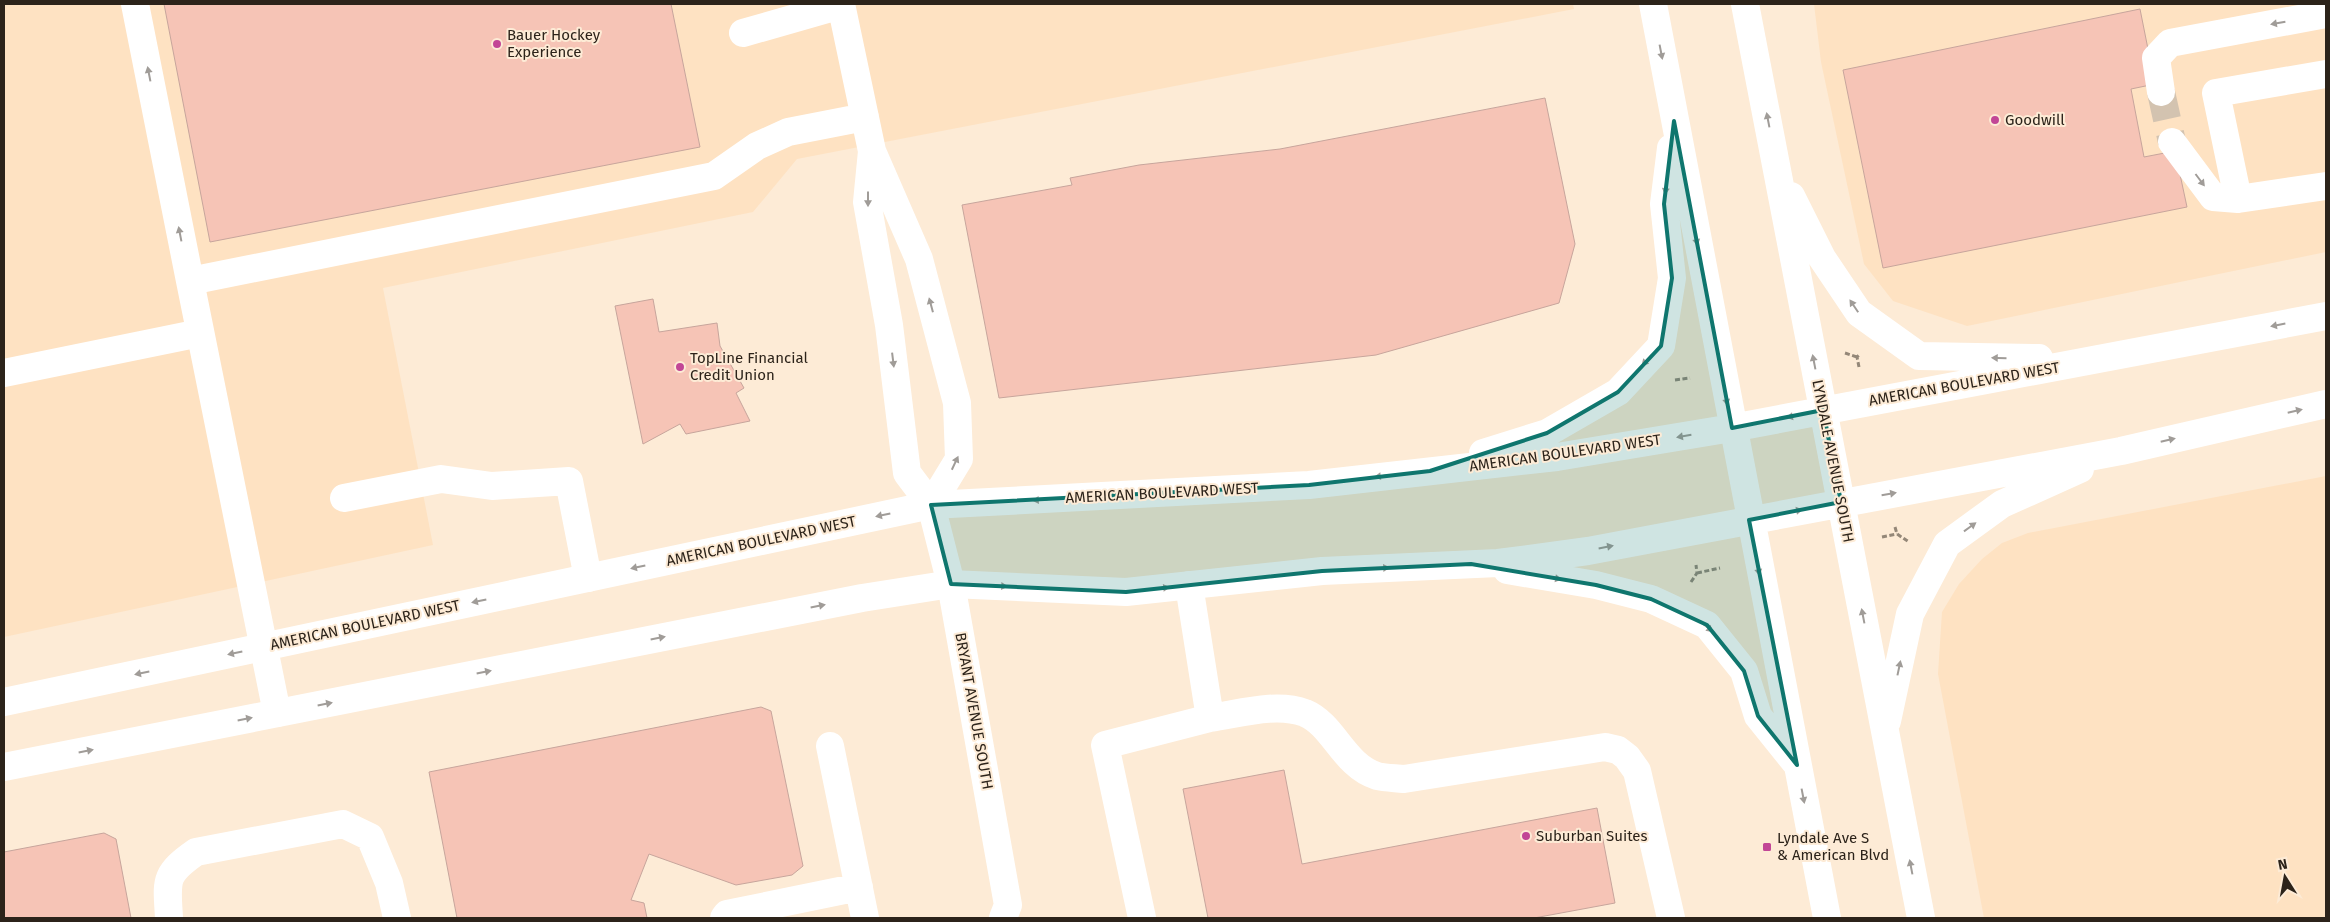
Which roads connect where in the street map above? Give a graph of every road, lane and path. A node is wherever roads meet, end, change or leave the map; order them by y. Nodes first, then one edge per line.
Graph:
1 (135, 4) edge
2 (841, 4) edge
3 (1652, 4) edge
4 (1746, 4) edge
5 (2326, 14) edge
6 (743, 33) dead end
7 (2326, 74) edge
8 (2161, 92) tunnel mouth
9 (865, 117) junction
10 (1674, 122) junction
11 (2172, 142) tunnel mouth
12 (872, 151) junction
13 (1777, 168) junction
14 (2326, 186) edge
15 (2238, 199) junction
16 (190, 282) junction
17 (2326, 316) edge
18 (200, 333) junction
19 (2100, 359) junction
20 (4, 373) edge
21 (2326, 404) edge
22 (1823, 410) junction
23 (1732, 428) junction
24 (2121, 451) junction
25 (1430, 470) junction
26 (344, 498) dead end
27 (1841, 502) junction
28 (931, 505) junction
29 (1749, 520) junction
30 (1893, 520) dead end
31 (1896, 534) junction
32 (1881, 537) dead end
33 (1908, 542) dead end
34 (1471, 564) junction
35 (1696, 564) dead end
36 (1720, 568) dead end
37 (1697, 573) junction
38 (588, 578) junction
39 (951, 584) junction
40 (1188, 585) junction
41 (1690, 585) dead end
42 (264, 646) junction
43 (4, 702) edge
44 (277, 713) junction
45 (1210, 718) junction
46 (1885, 732) junction
47 (830, 746) dead end
48 (1797, 765) junction
49 (4, 767) edge
50 (859, 887) junction
51 (169, 918) edge
52 (397, 918) edge
53 (724, 918) edge
54 (865, 918) edge
55 (1003, 918) edge
56 (1142, 918) edge
57 (1671, 918) edge
58 (1827, 918) edge
59 (1921, 918) edge

16 -> 1 main road
2 - 6 main road
2 - 9 main road
3 -> 10 main road
13 -> 4 main road, LYNDALE AVENUE SOUTH
5 -> 8 main road
7 - 15 main road
9 - 12 main road
9 - 16 main road
10 -> 23 main road
10 -> 25 main road
11 -> 15 main road
12 -> 28 main road
28 -> 12 main road
19 -> 13 main road
22 -> 13 main road, LYNDALE AVENUE SOUTH
14 - 15 main road
16 - 18 main road
17 -> 19 main road, AMERICAN BOULEVARD WEST
18 - 20 main road
18 - 42 main road
19 - 22 main road, AMERICAN BOULEVARD WEST
24 -> 21 main road
22 -> 23 main road, AMERICAN BOULEVARD WEST
22 - 27 main road, LYNDALE AVENUE SOUTH
23 -> 25 main road, AMERICAN BOULEVARD WEST
23 - 29 main road
27 -> 24 main road
46 -> 24 main road
25 -> 28 main road, AMERICAN BOULEVARD WEST
26 - 38 main road
29 -> 27 main road
46 -> 27 main road, LYNDALE AVENUE SOUTH
28 -> 38 main road, AMERICAN BOULEVARD WEST
28 - 39 main road, BRYANT AVENUE SOUTH
34 -> 29 main road
29 -> 48 main road
30 - 31 path
31 - 32 path
31 - 33 path
40 -> 34 main road
34 -> 48 main road
35 - 37 path
36 - 37 path
37 - 41 path
38 -> 42 main road, AMERICAN BOULEVARD WEST
39 -> 40 main road
44 -> 39 main road
39 - 55 main road, BRYANT AVENUE SOUTH
40 - 45 main road
42 -> 43 main road, AMERICAN BOULEVARD WEST
42 - 44 main road
49 -> 44 main road
45 - 56 main road
45 - 57 main road
59 -> 46 main road, LYNDALE AVENUE SOUTH
47 - 50 main road
48 -> 58 main road
50 - 53 main road
50 - 54 main road
51 - 52 main road

